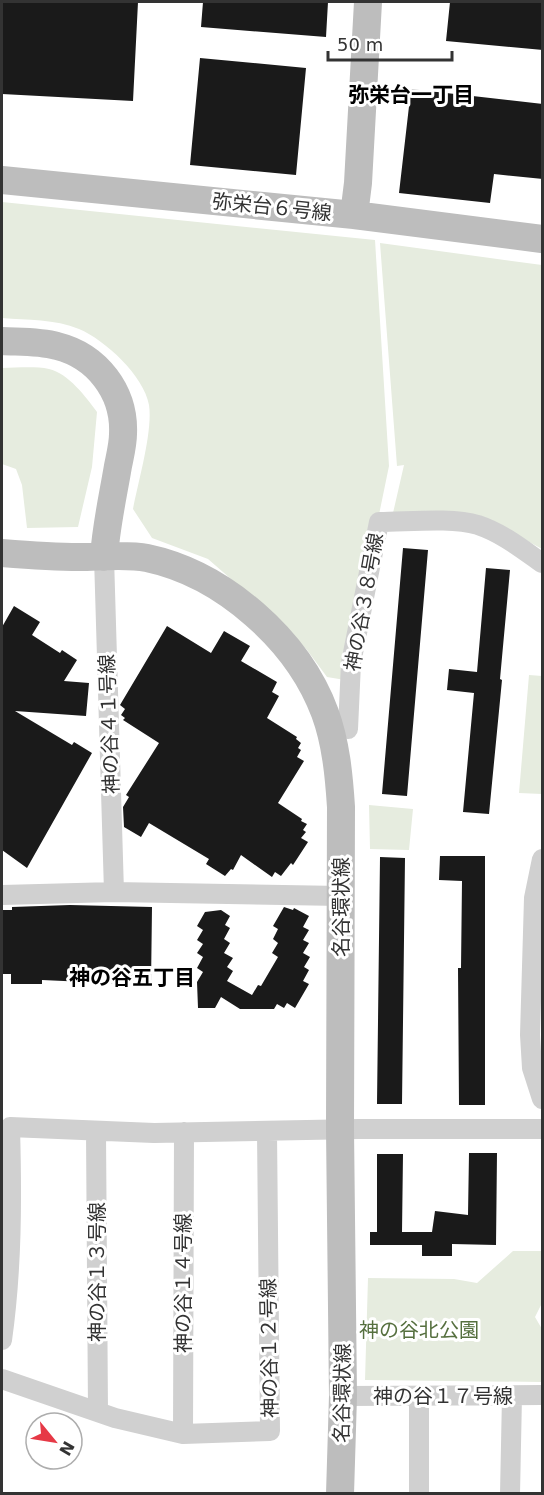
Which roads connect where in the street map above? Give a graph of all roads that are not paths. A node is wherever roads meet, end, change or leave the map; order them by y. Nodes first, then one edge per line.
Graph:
1 (368, 2) edge
2 (2, 180) edge
3 (354, 214) junction
4 (543, 239) edge
5 (2, 341) edge
6 (2, 553) edge
7 (104, 557) junction
8 (543, 563) edge
9 (348, 729) dead end
10 (543, 859) edge
11 (114, 892) junction
12 (2, 895) edge
13 (341, 896) junction
14 (543, 1099) edge
15 (340, 1129) junction
16 (543, 1129) edge
17 (96, 1132) junction
18 (184, 1132) junction
19 (267, 1132) junction
20 (2, 1340) edge
21 (2, 1379) edge
22 (543, 1395) edge
23 (343, 1396) junction
24 (419, 1396) junction
25 (512, 1396) junction
26 (98, 1412) junction
27 (183, 1434) junction
28 (340, 1494) edge
29 (419, 1494) edge
30 (510, 1494) edge

1 - 3 street
2 - 3 street, 弥栄台６号線
3 - 4 street, 弥栄台６号線
5 - 7 street
6 - 7 street, 名谷環状線
7 - 11 street, 神の谷４１号線
7 - 13 street, 名谷環状線
8 - 9 street, 神の谷３８号線
10 - 14 street
11 - 12 street
11 - 13 street
13 - 15 street, 名谷環状線
15 - 16 street
15 - 19 street
15 - 23 street, 名谷環状線
17 - 18 street
17 - 20 street
17 - 26 street, 神の谷１３号線
18 - 19 street
18 - 27 street, 神の谷１４号線
19 - 27 street, 神の谷１２号線
21 - 26 street, 神の谷１２号線
22 - 25 street, 神の谷１７号線
23 - 24 street, 神の谷１７号線
23 - 28 street, 名谷環状線
24 - 25 street, 神の谷１７号線
24 - 29 street
25 - 30 street
26 - 27 street, 神の谷１２号線

